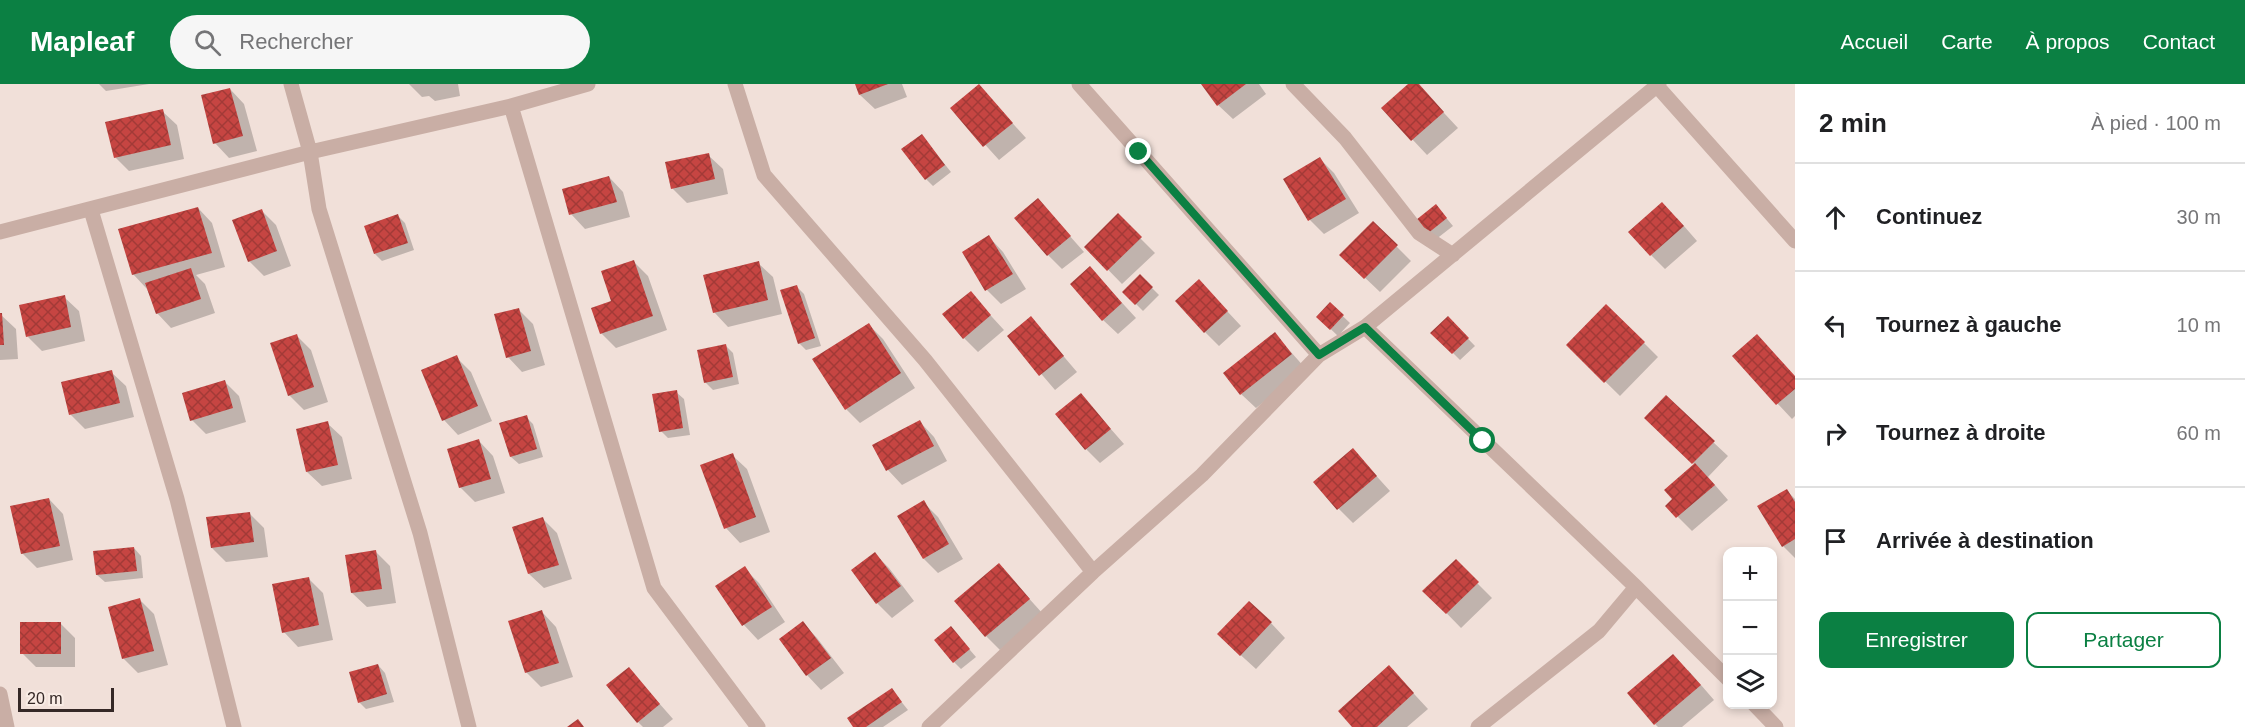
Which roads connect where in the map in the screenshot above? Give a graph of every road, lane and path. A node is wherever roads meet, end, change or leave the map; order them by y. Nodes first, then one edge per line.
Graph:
1 (291, 84) edge
2 (588, 84) edge
3 (735, 84) edge
4 (1079, 84) edge
5 (1293, 84) edge
6 (1658, 85) edge
7 (511, 106) junction
8 (310, 152) junction
9 (91, 210) junction
10 (0, 232) edge
11 (1795, 241) edge
12 (1453, 255) junction
13 (1365, 327) junction
14 (1319, 355) junction
15 (1093, 572) junction
16 (1636, 587) junction
17 (1723, 674) edge
18 (0, 694) edge
19 (1758, 709) edge
20 (7, 727) edge
21 (234, 727) edge
22 (470, 727) edge
23 (758, 727) edge
24 (929, 727) edge
25 (1478, 727) edge
26 (1776, 727) edge

1 - 8 street
2 - 7 street
3 - 15 street
4 - 14 street
5 - 12 street
6 - 11 street
6 - 12 street
7 - 8 street
7 - 23 street
8 - 9 street
8 - 22 street
9 - 10 street
9 - 21 street
12 - 13 street
13 - 14 street
13 - 16 street
14 - 15 street
15 - 24 street
16 - 17 street
16 - 25 street
18 - 20 street
19 - 26 street

